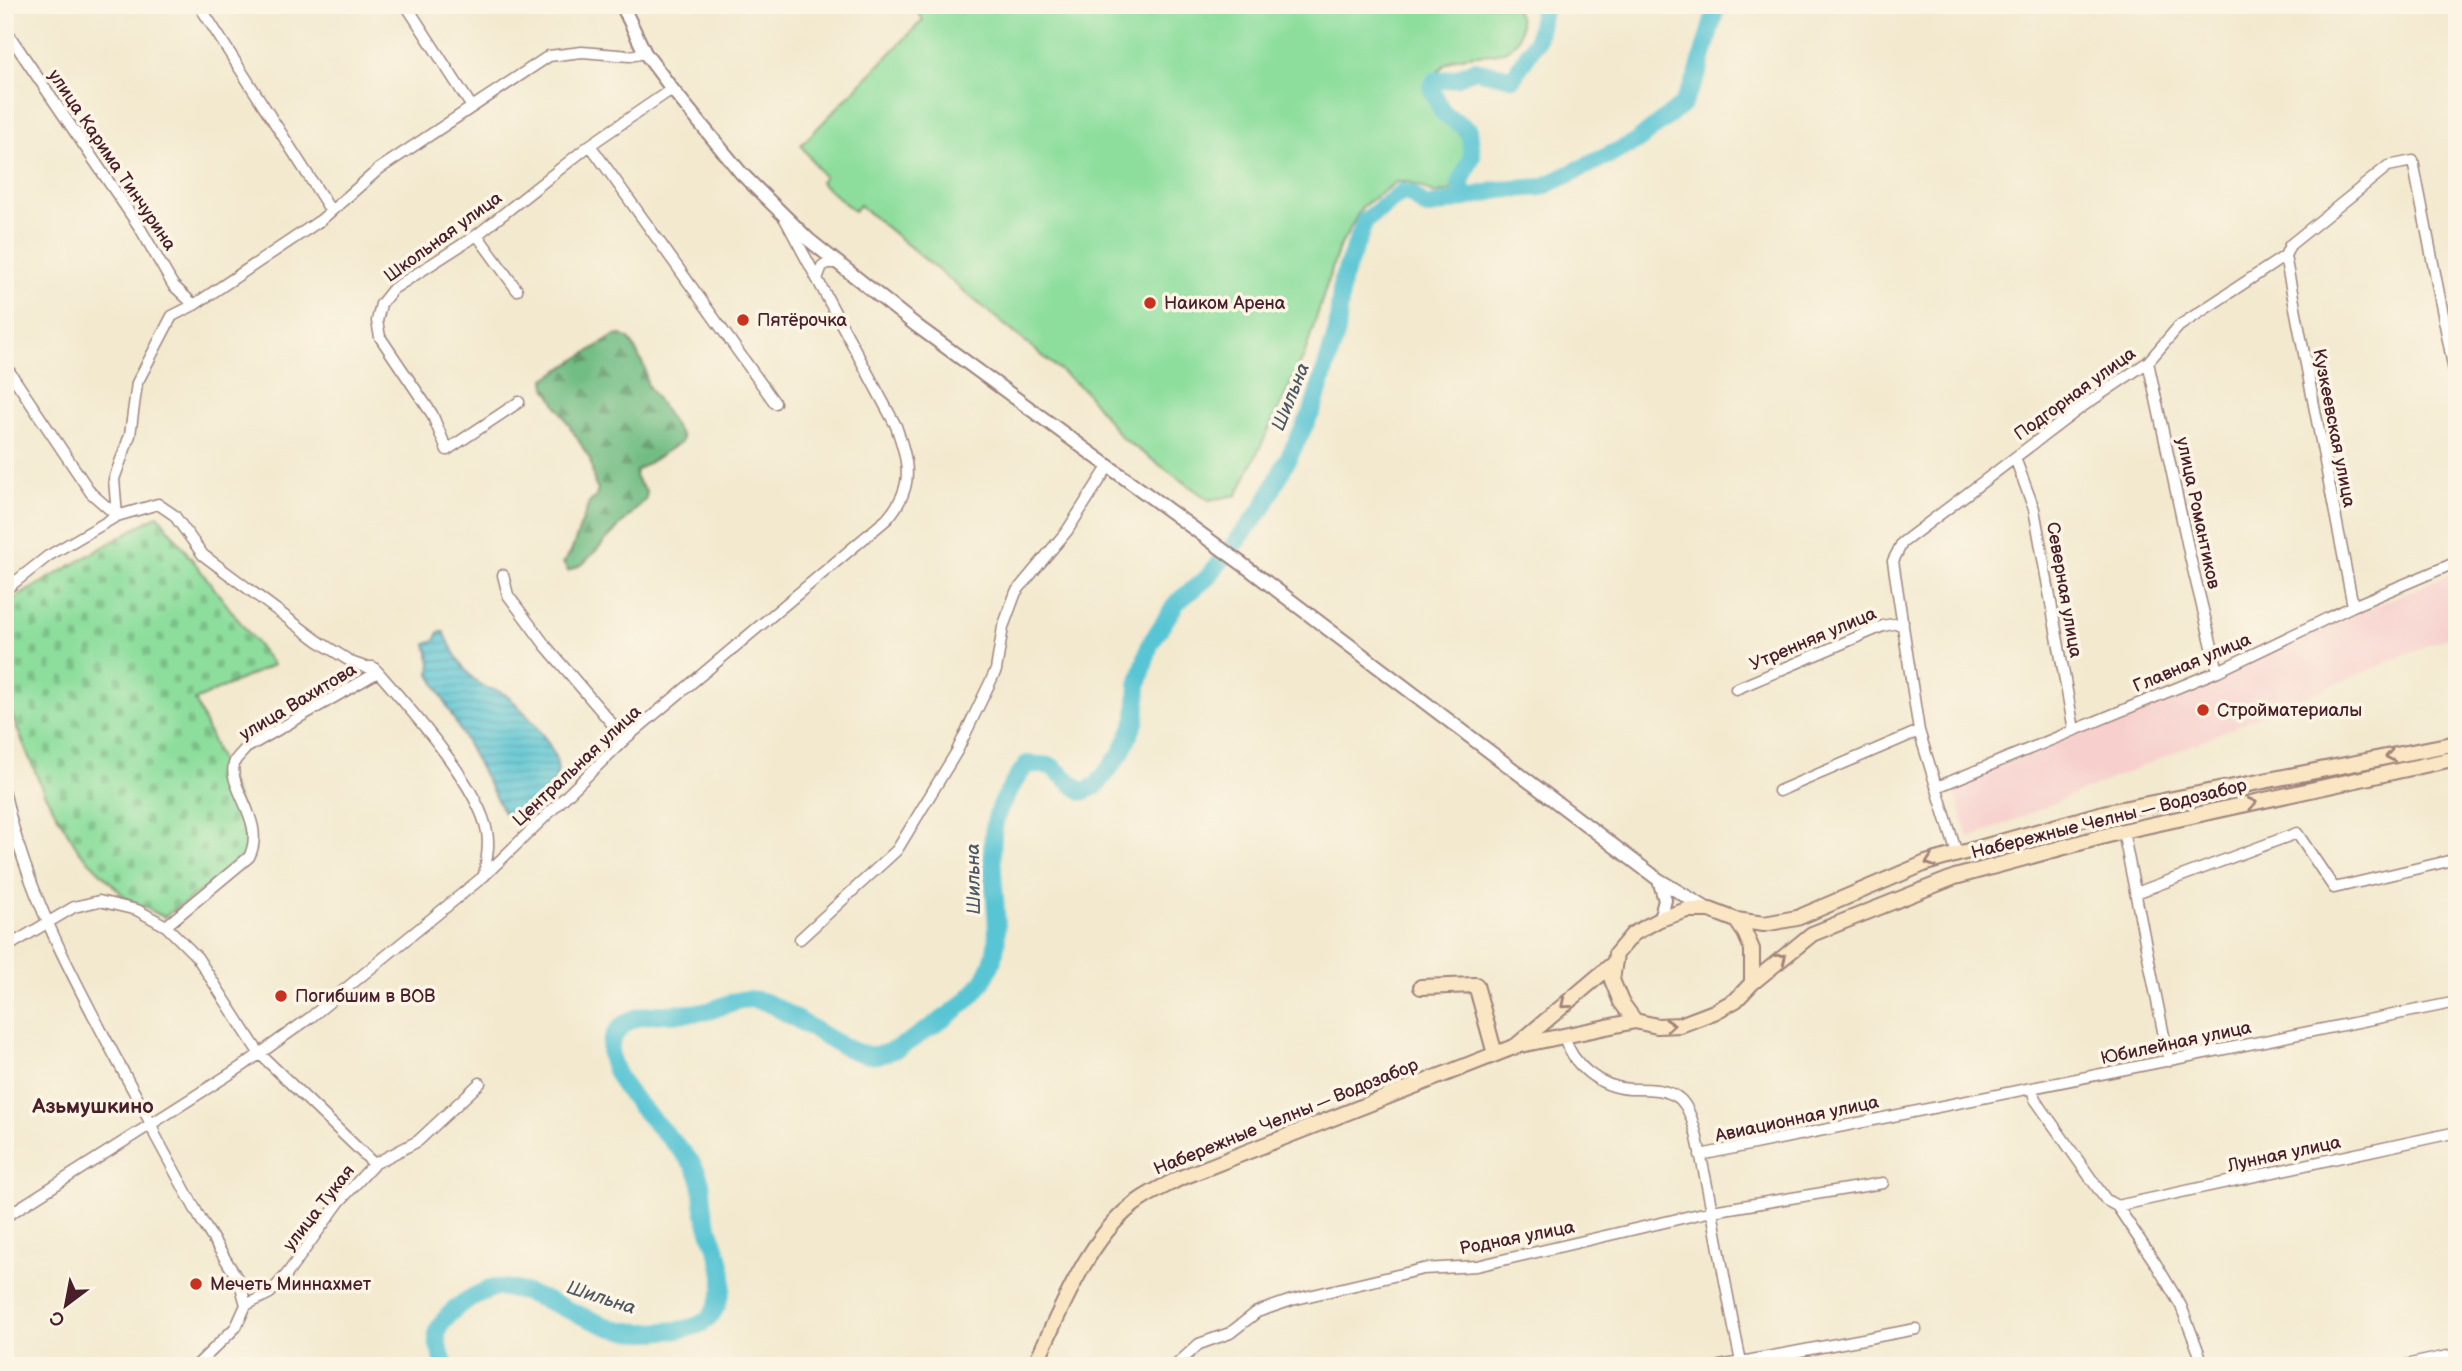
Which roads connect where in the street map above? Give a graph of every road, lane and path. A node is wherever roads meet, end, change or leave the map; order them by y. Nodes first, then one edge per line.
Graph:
1 (199, 5) edge
2 (406, 5) edge
3 (622, 5) edge
4 (5, 29) edge
5 (645, 53) junction
6 (672, 89) junction
7 (472, 107) junction
8 (590, 145) junction
9 (331, 211) junction
10 (784, 218) junction
11 (477, 235) junction
12 (2285, 256) junction
13 (837, 263) junction
14 (817, 279) junction
15 (517, 290) dead end
16 (194, 305) junction
17 (2148, 362) junction
18 (5, 365) edge
19 (2457, 386) edge
20 (519, 402) dead end
21 (775, 403) dead end
22 (2015, 458) junction
23 (1108, 467) junction
24 (117, 516) junction
25 (2457, 562) edge
26 (503, 575) dead end
27 (5, 590) edge
28 (2353, 606) junction
29 (1903, 622) junction
30 (2218, 671) junction
31 (378, 672) junction
32 (1736, 689) dead end
33 (2074, 730) junction
34 (1919, 731) junction
35 (625, 739) junction
36 (2457, 743) edge
37 (2457, 758) edge
38 (1937, 787) junction
39 (1779, 791) dead end
40 (5, 794) edge
41 (2123, 831) junction
42 (489, 846) junction
43 (1957, 853) junction
44 (2457, 859) edge
45 (502, 860) junction
46 (484, 876) junction
47 (1659, 880) junction
48 (2136, 894) junction
49 (1710, 910) junction
50 (1660, 919) junction
51 (1736, 920) junction
52 (47, 923) junction
53 (166, 926) junction
54 (800, 939) dead end
55 (5, 948) edge
56 (1615, 962) junction
57 (1752, 983) junction
58 (1421, 987) dead end
59 (2457, 1002) edge
60 (1635, 1021) junction
61 (1564, 1036) junction
62 (1516, 1046) junction
63 (259, 1053) junction
64 (1495, 1054) junction
65 (2169, 1060) junction
66 (480, 1083) dead end
67 (2032, 1089) junction
68 (1901, 1113) joint
69 (151, 1124) junction
70 (2457, 1132) edge
71 (1700, 1155) junction
72 (374, 1164) junction
73 (1883, 1182) dead end
74 (2117, 1206) junction
75 (1712, 1211) junction
76 (5, 1217) edge
77 (246, 1305) junction
78 (1916, 1329) dead end
79 (2457, 1354) edge
80 (1742, 1363) edge
81 (196, 1366) edge
82 (1034, 1366) edge
83 (1175, 1366) edge
84 (1720, 1366) edge
85 (2204, 1366) edge
86 (2401, 1366) edge

1 - 9 street
2 - 7 street
3 - 5 street
4 - 16 street, улица Карима Тинчурина
5 - 6 street
5 - 7 street
6 - 8 street, Школьная улица
6 - 10 street
7 - 9 street
8 - 11 street, Школьная улица
8 - 21 street
9 - 16 street
10 - 13 street
10 - 14 street, Центральная улица
11 - 15 street
11 - 20 street, Школьная улица
12 - 17 street, Подгорная улица
12 - 19 street, Подгорная улица
12 - 28 street, Кузкеевская улица
13 - 14 street
13 - 23 street
14 - 35 street, Центральная улица
16 - 24 street
17 - 22 street, Подгорная улица
17 - 30 street, улица Романтиков
18 - 24 street
22 - 29 street, Подгорная улица
22 - 33 street, Северная улица
23 - 47 street
23 - 54 street
24 - 27 street
24 - 31 street
25 - 28 street, Главная улица
26 - 35 street
28 - 30 street, Главная улица
29 - 32 street, Утренняя улица
29 - 34 street
30 - 33 street, Главная улица
31 - 42 street
31 - 53 street, улица Вахитова
33 - 38 street, Главная улица
34 - 38 street
34 - 39 street
35 - 45 street, Центральная улица
36 -> 43 main road, Набережные Челны — Водозабор
41 -> 37 main road, Набережные Челны — Водозабор
38 - 43 street
40 - 52 street
41 - 48 street
57 -> 41 main road, Набережные Челны — Водозабор
42 - 45 street
42 - 46 street
43 -> 51 main road, Набережные Челны — Водозабор
44 - 48 street
45 - 46 street, Центральная улица
46 - 63 street, Центральная улица
47 - 49 street
47 - 50 street
48 - 65 street
49 - 50 main road, Набережные Челны — Водозабор
49 - 51 main road, Набережные Челны — Водозабор
50 - 56 main road, Набережные Челны — Водозабор
51 - 57 main road
52 - 53 street
52 - 55 street
52 - 69 street
53 - 63 street
56 - 60 main road
56 -> 62 main road, Набережные Челны — Водозабор
60 -> 57 main road, Набережные Челны — Водозабор
58 - 64 main road
59 - 65 street, Юбилейная улица
60 - 61 main road, Набережные Челны — Водозабор
61 - 62 main road, Набережные Челны — Водозабор
61 - 71 street
62 - 64 main road, Набережные Челны — Водозабор
63 - 69 street, Центральная улица
63 - 72 street
64 - 82 main road, Набережные Челны — Водозабор
65 - 67 street, Юбилейная улица
66 - 72 street, улица Тукая
67 - 68 street, Юбилейная улица
67 - 74 street
68 - 71 street, Авиационная улица
69 - 76 street, Центральная улица
69 - 77 street
70 - 74 street, Лунная улица
71 - 75 street
72 - 77 street, улица Тукая
73 - 75 street, Родная улица
74 - 85 street
75 - 80 street
75 - 83 street, Родная улица
77 - 81 street, улица Тукая
78 - 80 street
79 - 86 street
80 - 84 street

